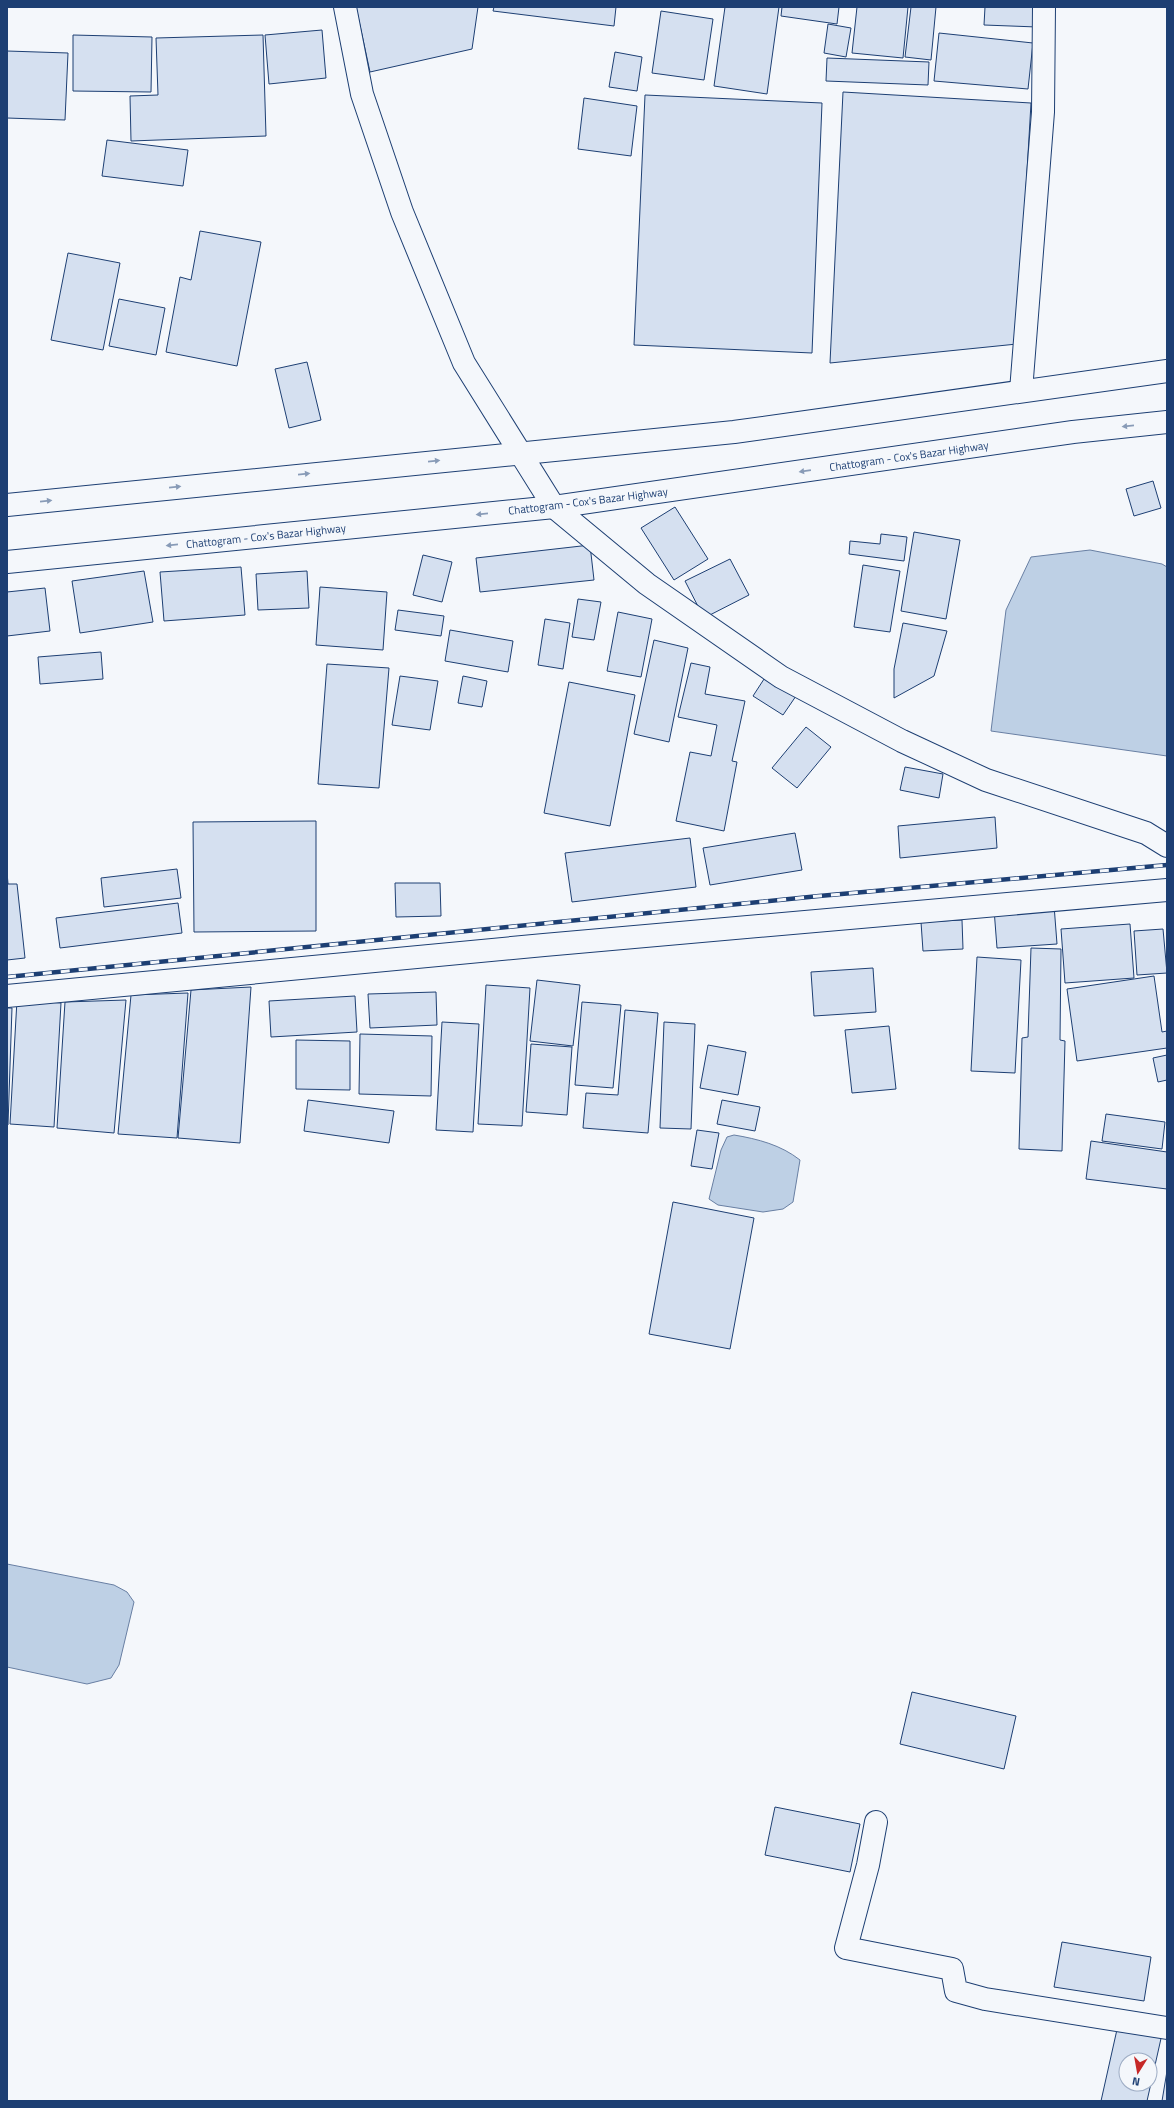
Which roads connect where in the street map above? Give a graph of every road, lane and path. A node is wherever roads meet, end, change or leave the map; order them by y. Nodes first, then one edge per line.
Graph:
1 (345, 7) edge
2 (1044, 7) edge
3 (1167, 371) edge
4 (1021, 391) junction
5 (1167, 422) edge
6 (520, 453) junction
7 (7, 505) edge
8 (554, 507) junction
9 (7, 562) edge
10 (1167, 846) edge
11 (1167, 890) edge
12 (7, 996) edge
13 (876, 1822) dead end
14 (1167, 2028) edge

1 - 6 main road
2 - 4 main road
3 - 4 main road
4 - 6 main road
5 -> 8 main road, Chattogram - Cox's Bazar Highway
7 -> 6 main road
6 - 8 main road
8 -> 9 main road, Chattogram - Cox's Bazar Highway
8 - 10 main road
11 - 12 main road
13 - 14 main road

